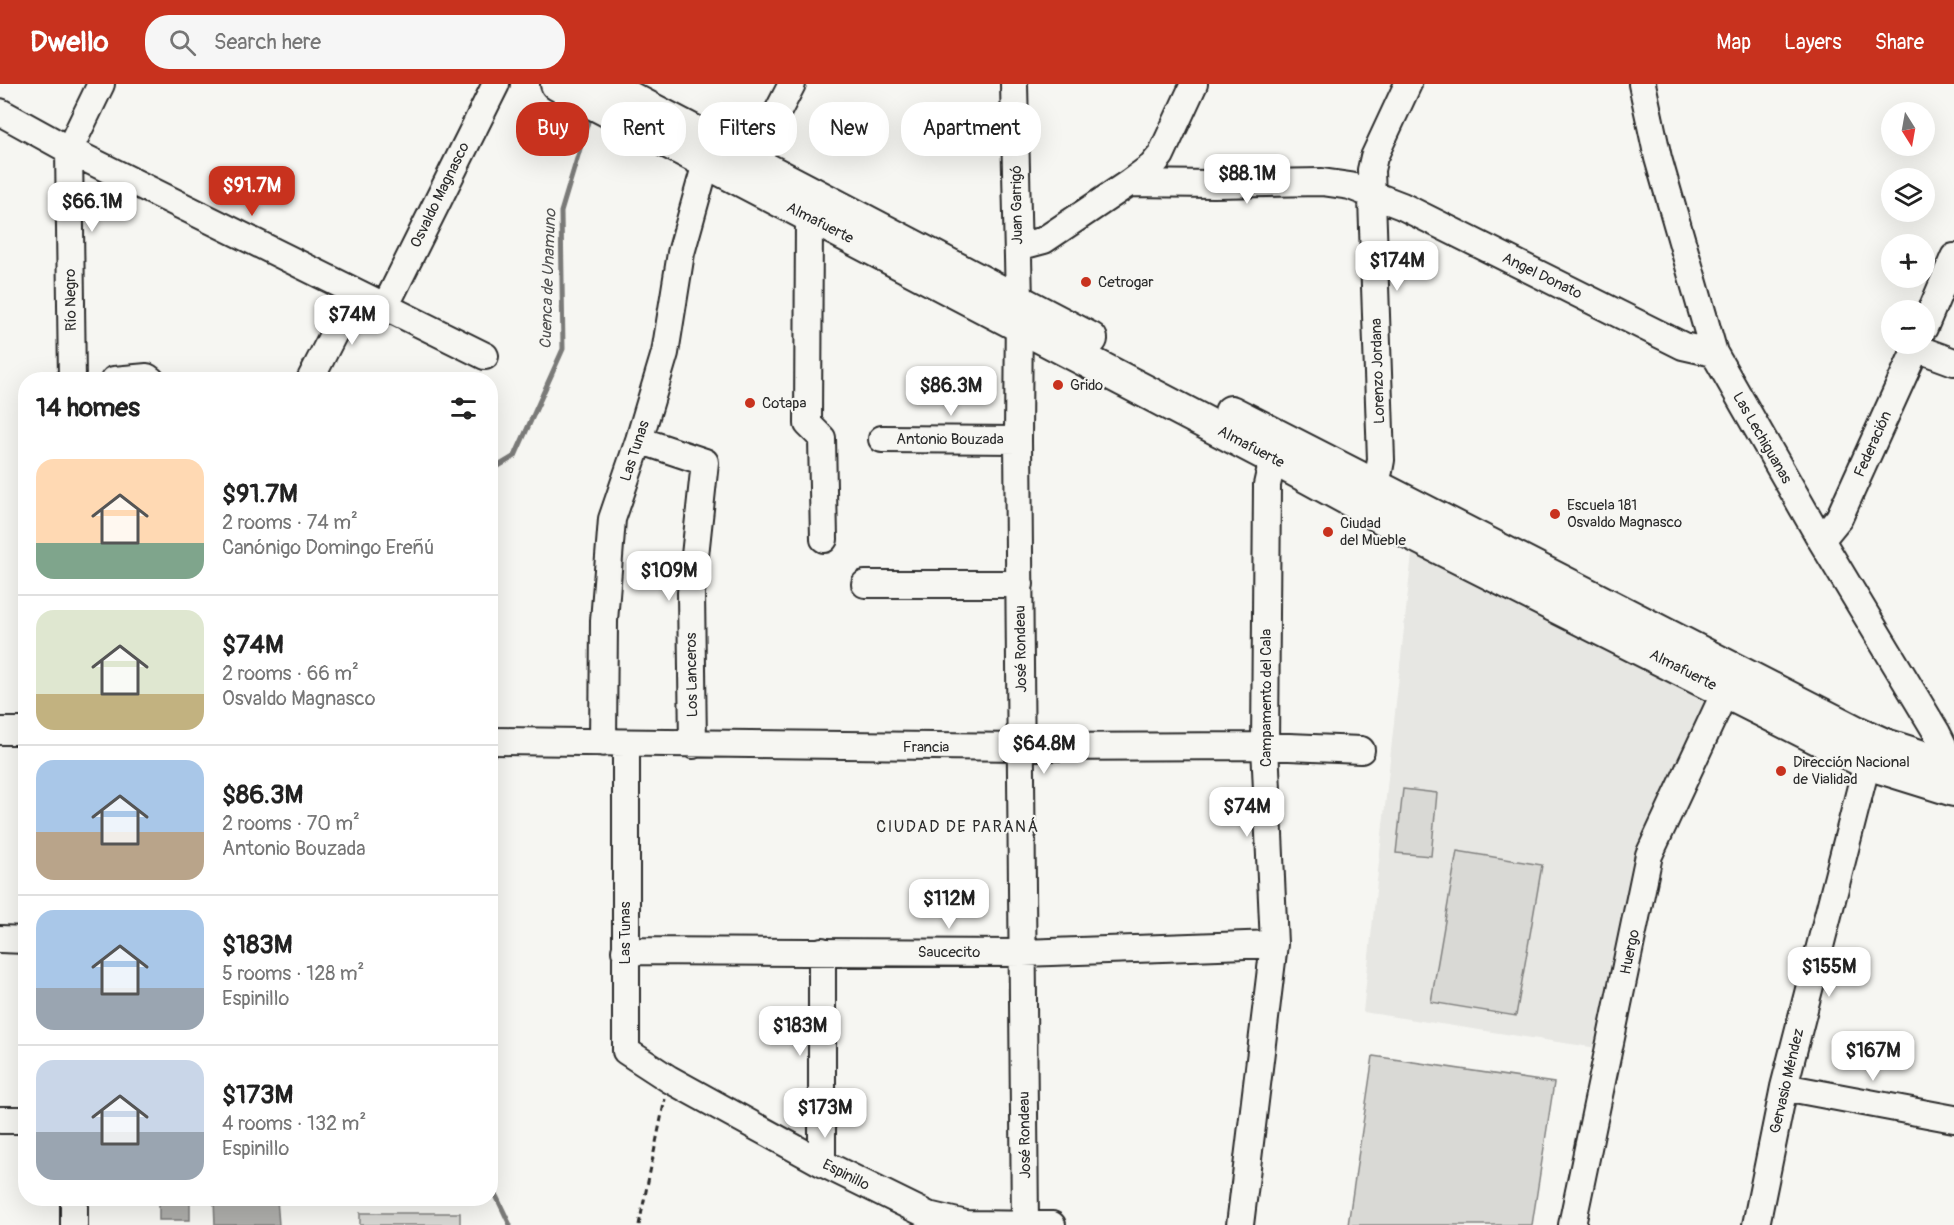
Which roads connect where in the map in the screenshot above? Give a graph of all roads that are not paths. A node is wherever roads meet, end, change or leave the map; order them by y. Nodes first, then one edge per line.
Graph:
1 (101, 84) edge
2 (496, 84) edge
3 (557, 84) edge
4 (603, 84) edge
5 (792, 84) edge
6 (1014, 84) edge
7 (1194, 84) edge
8 (1408, 84) edge
9 (1642, 84) edge
10 (0, 112) edge
11 (69, 150) junction
12 (752, 162) junction
13 (706, 164) junction
14 (1129, 183) junction
15 (1372, 195) junction
16 (809, 217) junction
17 (1018, 247) junction
18 (1954, 257) edge
19 (355, 292) junction
20 (1935, 303) edge
21 (385, 307) junction
22 (1019, 313) junction
23 (1935, 350) edge
24 (1714, 353) junction
25 (1914, 354) edge
26 (486, 356) dead end
27 (1954, 362) edge
28 (72, 372) edge
29 (314, 372) edge
30 (882, 439) dead end
31 (639, 440) junction
32 (1018, 440) junction
33 (1273, 458) junction
34 (1372, 484) junction
35 (824, 539) dead end
36 (1821, 540) junction
37 (865, 584) dead end
38 (1020, 584) junction
39 (1725, 692) junction
40 (0, 731) edge
41 (18, 731) edge
42 (498, 741) edge
43 (614, 743) junction
44 (693, 745) junction
45 (1265, 746) junction
46 (1023, 747) junction
47 (1361, 750) dead end
48 (1867, 763) junction
49 (1952, 774) edge
50 (0, 939) edge
51 (18, 940) edge
52 (1274, 944) junction
53 (625, 951) junction
54 (822, 951) junction
55 (1023, 953) junction
56 (626, 1051) joint
57 (1784, 1087) junction
58 (1954, 1119) edge
59 (0, 1120) edge
60 (18, 1120) edge
61 (822, 1162) junction
62 (74, 1206) edge
63 (74, 1225) edge
64 (1026, 1225) edge
65 (1052, 1225) edge
66 (1240, 1225) edge
67 (1572, 1225) edge
68 (1756, 1225) edge

1 - 11 street, Río Negro
2 - 21 street, Osvaldo Magnasco
3 - 13 main road, Almafuerte
4 - 12 main road, Almafuerte
5 - 12 street
6 - 17 street, Juan Garrigó
7 - 14 street
8 - 15 street, Lorenzo Jordana
9 - 24 street, Las Lechiguanas
10 - 11 street
11 - 19 street
11 - 28 street, Río Negro
12 - 22 main road, Almafuerte
13 - 16 main road, Almafuerte
13 - 31 street, Las Tunas
14 - 15 street, Angel Donato
14 - 17 street
15 - 24 street, Angel Donato
15 - 34 street, Lorenzo Jordana
16 - 22 main road, Almafuerte
16 - 35 street
17 - 22 street, Juan Garrigó
18 - 20 street, Federación
19 - 21 street
19 - 29 street
21 - 26 street
22 - 32 street, José Rondeau
22 - 33 main road, Almafuerte
22 - 34 main road, Almafuerte
23 - 27 street
24 - 36 street, Las Lechiguanas
25 - 36 street, Federación
30 - 32 street, Antonio Bouzada
31 - 43 street, Las Tunas
31 - 44 street, Los Lanceros
32 - 38 street, José Rondeau
33 - 39 main road, Almafuerte
33 - 45 street, Campamento del Cala
34 - 49 main road, Almafuerte
36 - 49 street, Las Lechiguanas
37 - 38 street
38 - 46 street, José Rondeau
39 - 48 main road, Almafuerte
39 - 67 street, Huergo
40 - 41 street
42 - 43 street, Francia
43 - 44 street, Francia
43 - 53 street, Las Tunas
44 - 46 street, Francia
45 - 46 street, Francia
45 - 47 street, Francia
45 - 52 street, Campamento del Cala
46 - 55 street, José Rondeau
48 - 49 main road, Almafuerte
48 - 57 street, Gervasio Méndez
50 - 51 street
52 - 55 street, Saucecito
52 - 66 street, Campamento del Cala
53 - 54 street, Saucecito
53 - 56 street, Las Tunas
54 - 55 street, Saucecito
54 - 61 street
55 - 64 street, José Rondeau
56 - 61 street, Espinillo
57 - 58 street
57 - 68 street, Gervasio Méndez
59 - 60 street
61 - 64 street, Espinillo
62 - 63 street
64 - 65 street, Espinillo

